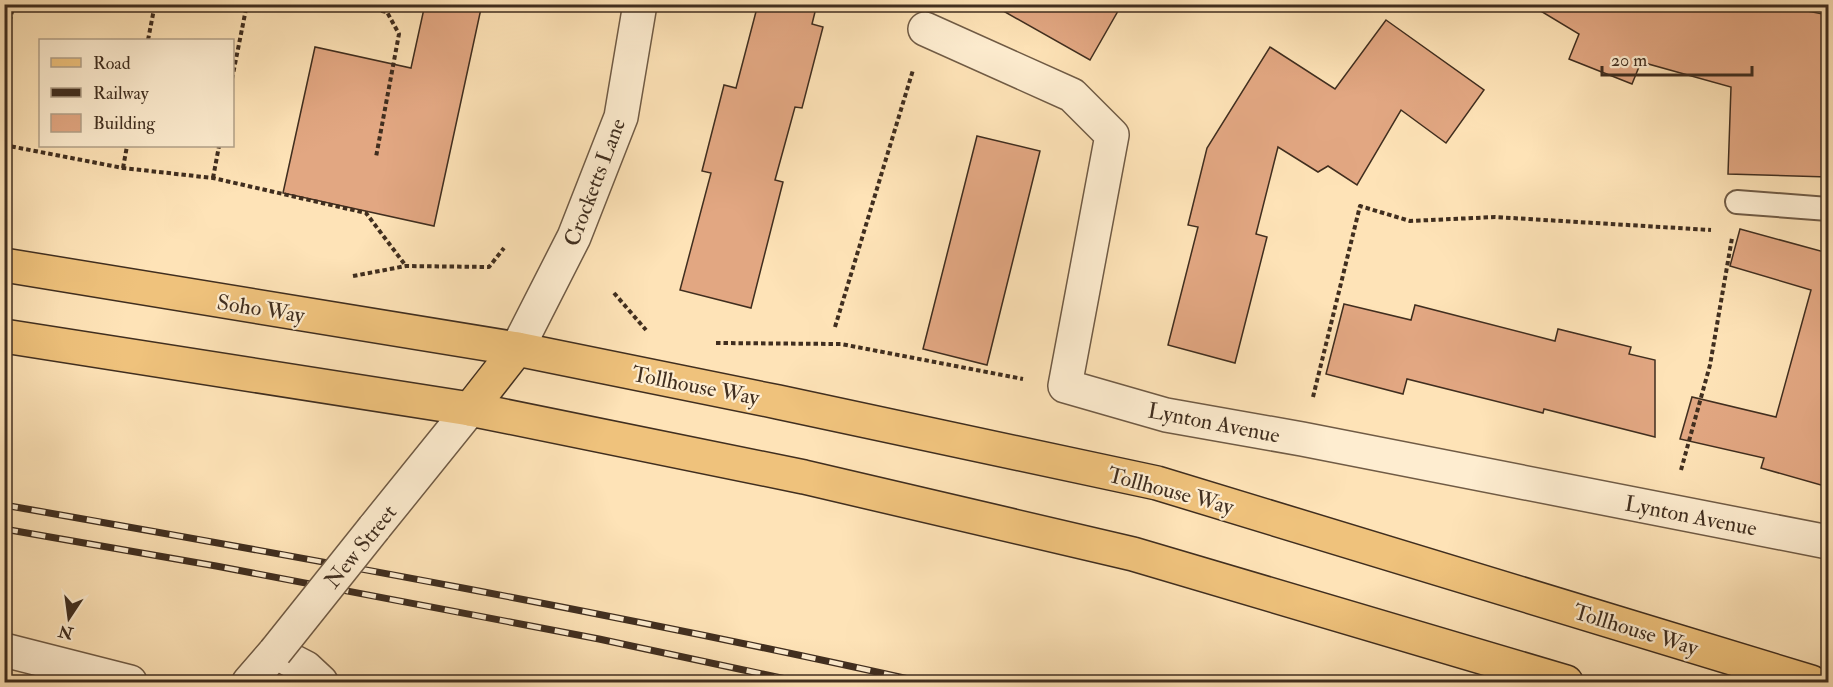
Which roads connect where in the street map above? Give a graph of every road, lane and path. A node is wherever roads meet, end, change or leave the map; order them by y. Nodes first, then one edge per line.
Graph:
1 (14, 4) edge
2 (155, 4) edge
3 (247, 4) edge
4 (352, 4) edge
5 (640, 4) edge
6 (925, 29) joint
7 (148, 39) edge
8 (4, 43) edge
9 (234, 69) edge
10 (4, 145) edge
11 (127, 147) edge
12 (219, 147) edge
13 (376, 157) dead end
14 (123, 168) junction
15 (213, 178) junction
16 (1737, 202) joint
17 (1828, 209) edge
18 (1733, 231) junction
19 (504, 248) dead end
20 (4, 265) edge
21 (406, 266) junction
22 (346, 278) dead end
23 (614, 293) dead end
24 (835, 327) dead end
25 (4, 336) edge
26 (714, 343) dead end
27 (517, 349) junction
28 (633, 373) junction
29 (1065, 386) junction
30 (470, 409) junction
31 (1302, 439) junction
32 (1670, 512) junction
33 (1828, 542) edge
34 (4, 650) edge
35 (275, 652) junction
36 (130, 682) edge
37 (249, 682) edge
38 (321, 682) edge
39 (1566, 682) edge
40 (1811, 682) edge

1 - 8 path
2 - 7 path
3 - 9 path
4 - 13 path
5 - 27 street, Crocketts Lane
6 - 24 path
6 - 29 street
10 - 14 path
11 - 14 path
12 - 15 path
14 - 15 path
15 - 21 path
16 - 17 lane
16 - 18 path
18 - 31 path
18 - 32 path
19 - 21 path
20 - 27 main road, Soho Way
21 - 22 path
23 - 28 path
25 - 30 main road
26 - 29 path
27 - 28 main road, Tollhouse Way
27 - 30 main road
28 - 40 main road, Tollhouse Way
29 - 31 street, Lynton Avenue
30 - 35 street, New Street, bridge
30 - 39 main road
31 - 32 street, Lynton Avenue
32 - 33 street, Lynton Avenue
34 - 36 street
35 - 37 street, New Street
35 - 38 street

